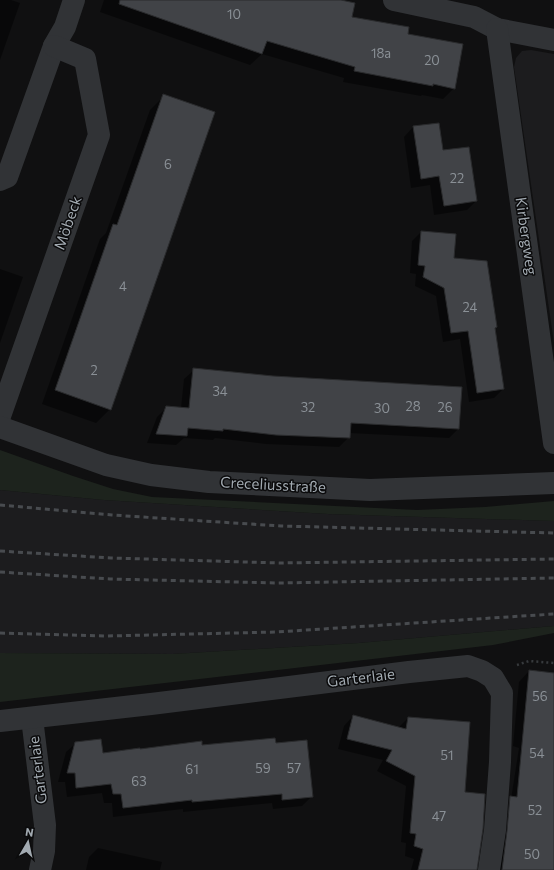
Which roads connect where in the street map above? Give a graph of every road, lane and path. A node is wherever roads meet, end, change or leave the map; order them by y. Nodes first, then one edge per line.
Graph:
1 (74, 0) edge
2 (394, 0) edge
3 (497, 29) junction
4 (554, 40) edge
5 (54, 46) junction
6 (0, 180) edge
7 (0, 416) edge
8 (0, 426) edge
9 (554, 443) edge
10 (554, 483) edge
11 (32, 718) junction
12 (0, 721) edge
13 (40, 870) edge
14 (489, 870) edge

1 - 5 street
2 - 3 street
3 - 4 street
3 - 9 street, Kirbergweg
5 - 6 street
5 - 7 street, Möbeck
8 - 10 street, Creceliusstraße
11 - 12 street, Garterlaie
11 - 13 street, Garterlaie
11 - 14 street, Garterlaie

